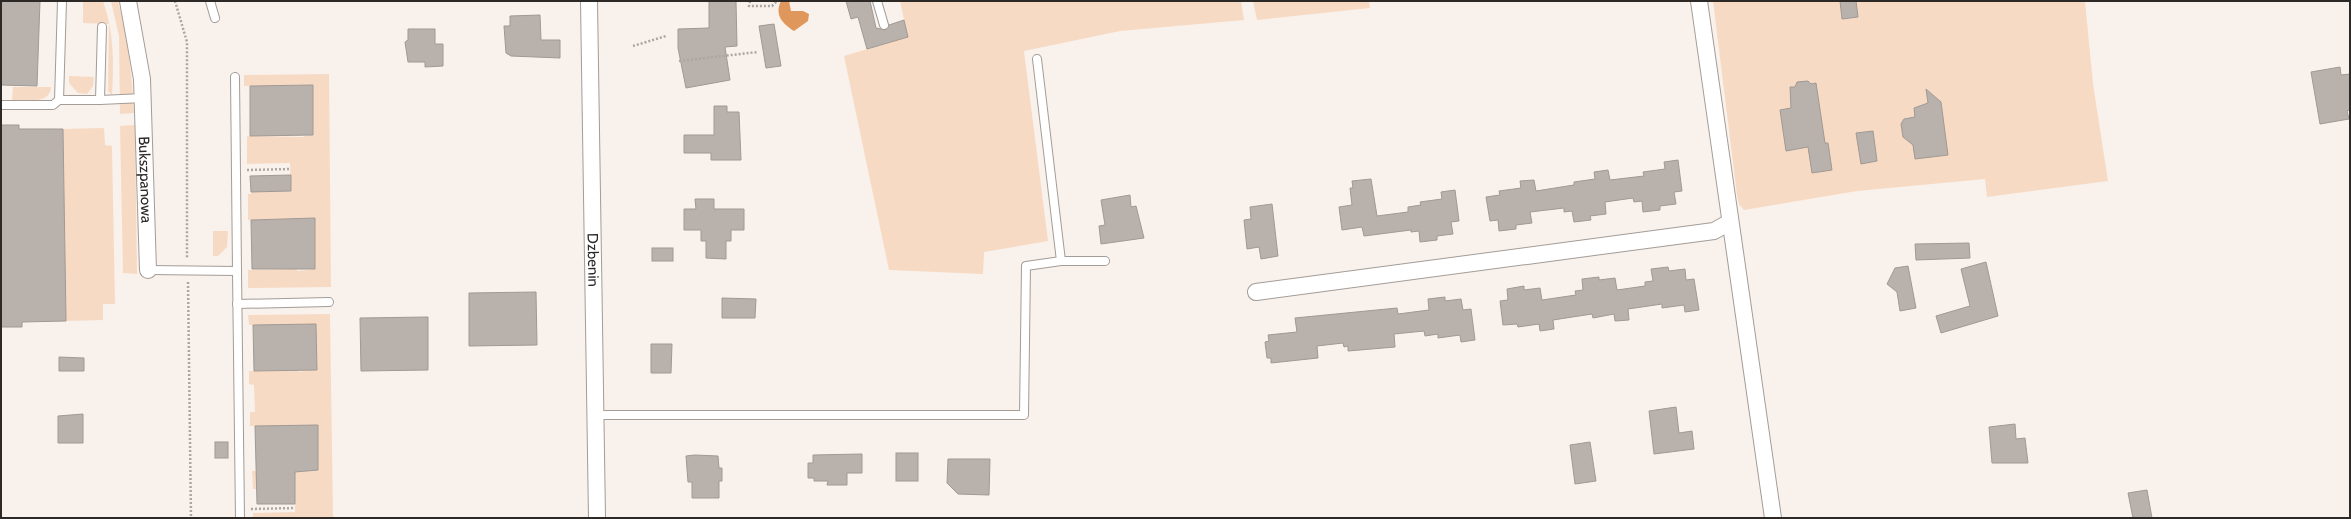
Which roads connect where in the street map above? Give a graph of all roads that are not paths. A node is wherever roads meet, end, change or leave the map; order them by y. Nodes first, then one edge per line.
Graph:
1 (62, 1) edge
2 (128, 1) edge
3 (210, 1) edge
4 (589, 1) edge
5 (877, 1) edge
6 (1698, 1) edge
7 (215, 18) dead end
8 (884, 25) dead end
9 (102, 28) dead end
10 (1037, 59) dead end
11 (235, 77) dead end
12 (144, 98) junction
13 (59, 100) junction
14 (100, 100) junction
15 (1, 105) edge
16 (1730, 222) junction
17 (1061, 261) junction
18 (1105, 261) dead end
19 (148, 270) joint
20 (237, 271) junction
21 (1256, 292) dead end
22 (329, 302) dead end
23 (237, 304) junction
24 (595, 415) junction
25 (240, 518) edge
26 (596, 518) edge
27 (1773, 518) edge

1 - 13 lane
2 - 12 street, Bukszpanowa
3 - 7 lane
4 - 24 street, Dzbenin
5 - 8 lane
6 - 16 street
9 - 14 lane
10 - 17 lane
11 - 20 lane
12 - 14 lane
12 - 19 street, Bukszpanowa
13 - 14 lane
13 - 15 lane
16 - 21 street
16 - 27 street
17 - 18 lane
17 - 24 lane
19 - 20 lane, Bukszpanowa
20 - 23 lane
22 - 23 lane
23 - 25 lane
24 - 26 street, Dzbenin

